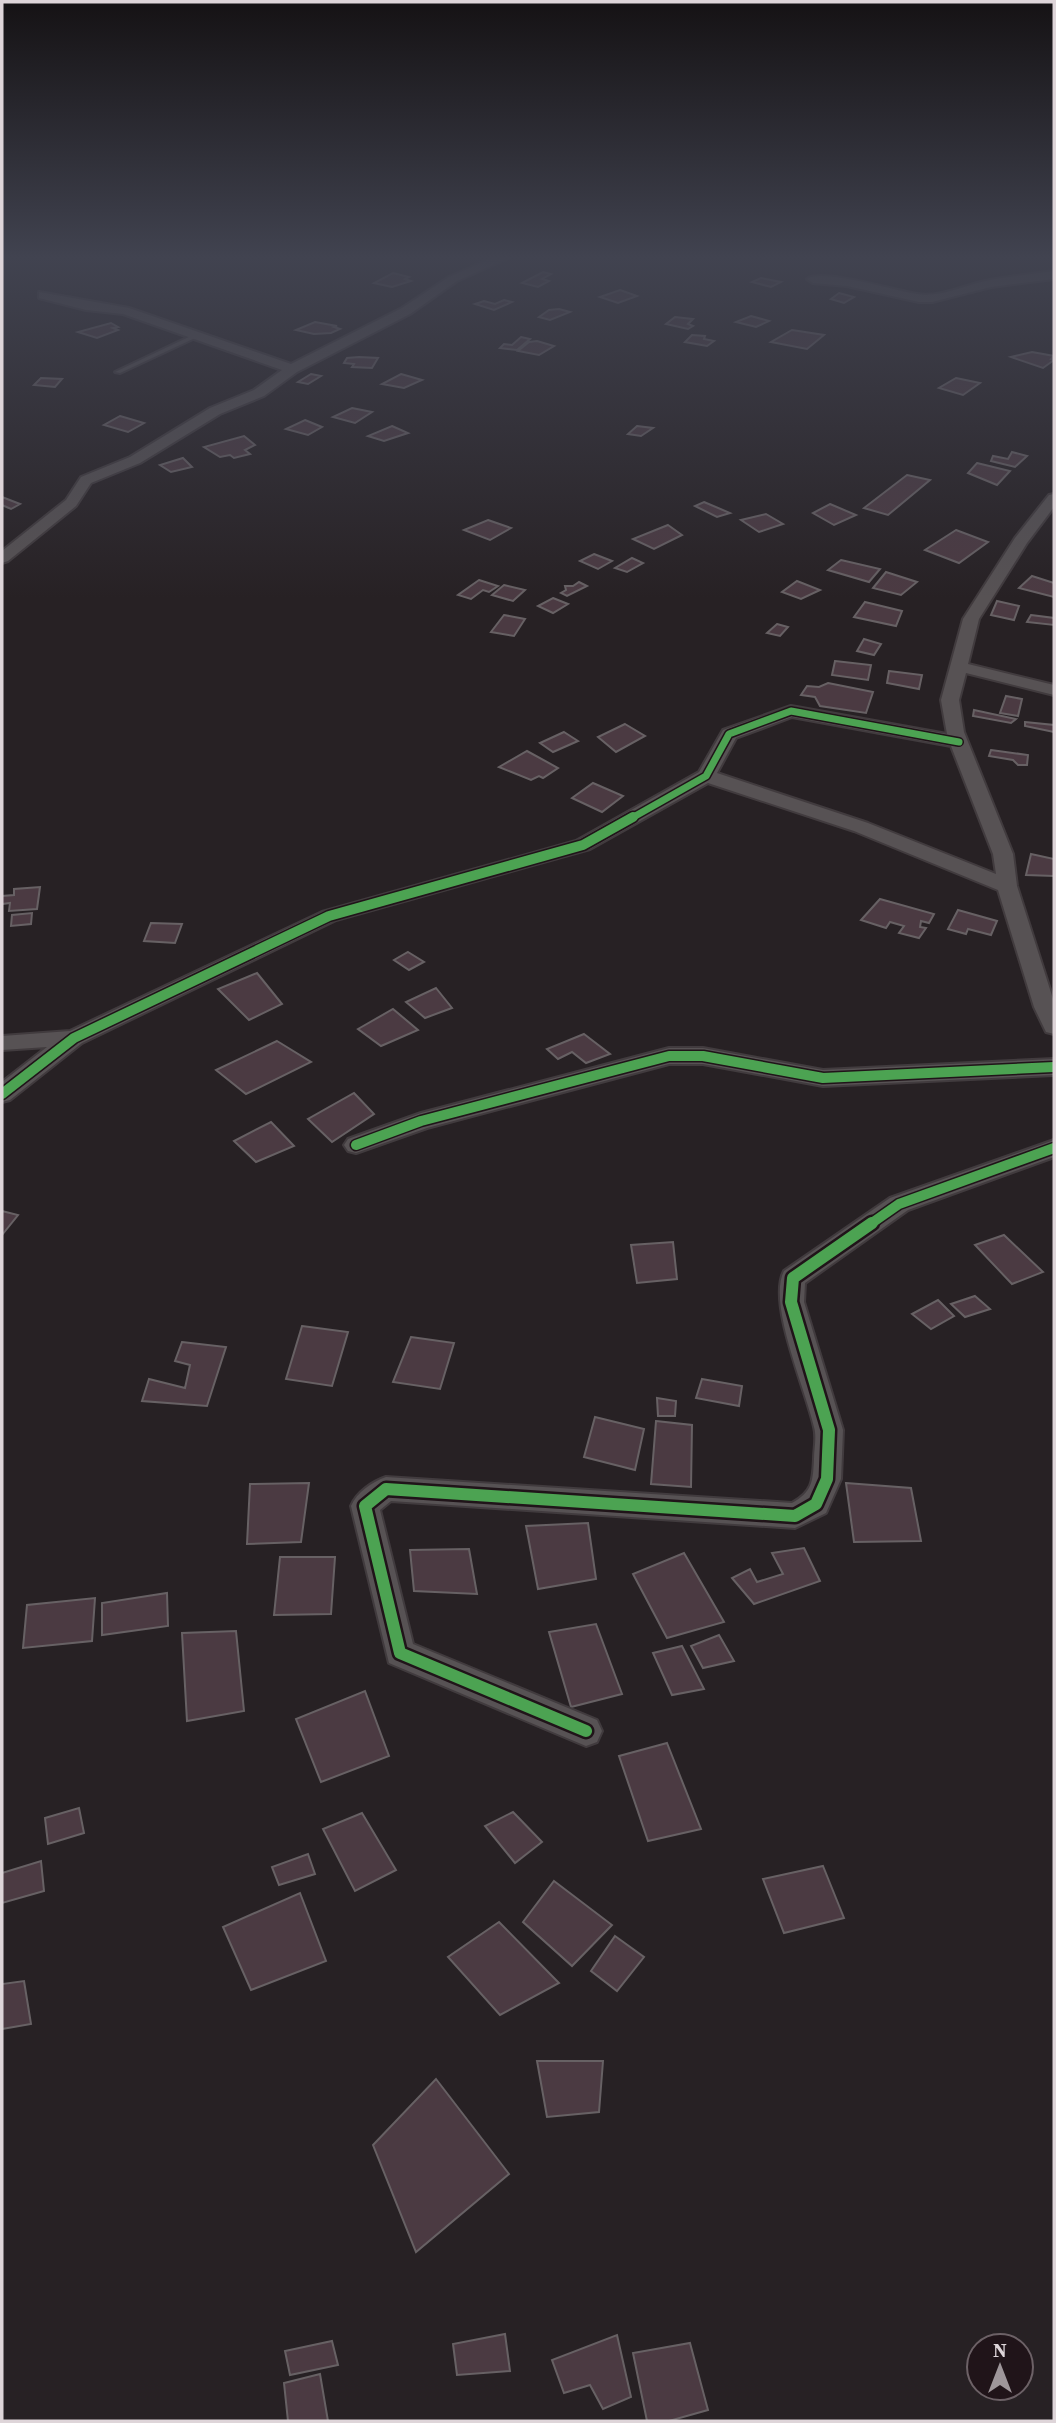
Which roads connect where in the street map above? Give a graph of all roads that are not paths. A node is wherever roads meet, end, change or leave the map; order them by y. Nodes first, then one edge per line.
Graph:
1 (288, 372) edge
2 (1054, 498) edge
3 (2, 558) edge
4 (961, 667) junction
5 (1054, 690) edge
6 (959, 742) junction
7 (706, 776) junction
8 (1007, 886) junction
9 (1054, 1027) edge
10 (74, 1038) junction
11 (2, 1043) edge
12 (1054, 1068) edge
13 (2, 1094) edge
14 (356, 1145) dead end
15 (1054, 1148) edge
16 (586, 1731) dead end

1 - 3 street
2 - 4 street
4 - 5 street
4 - 6 street
6 - 7 street
6 - 8 street
7 - 8 street
7 - 10 street
8 - 9 street
10 - 11 street
10 - 13 street
12 - 14 street
15 - 16 street

